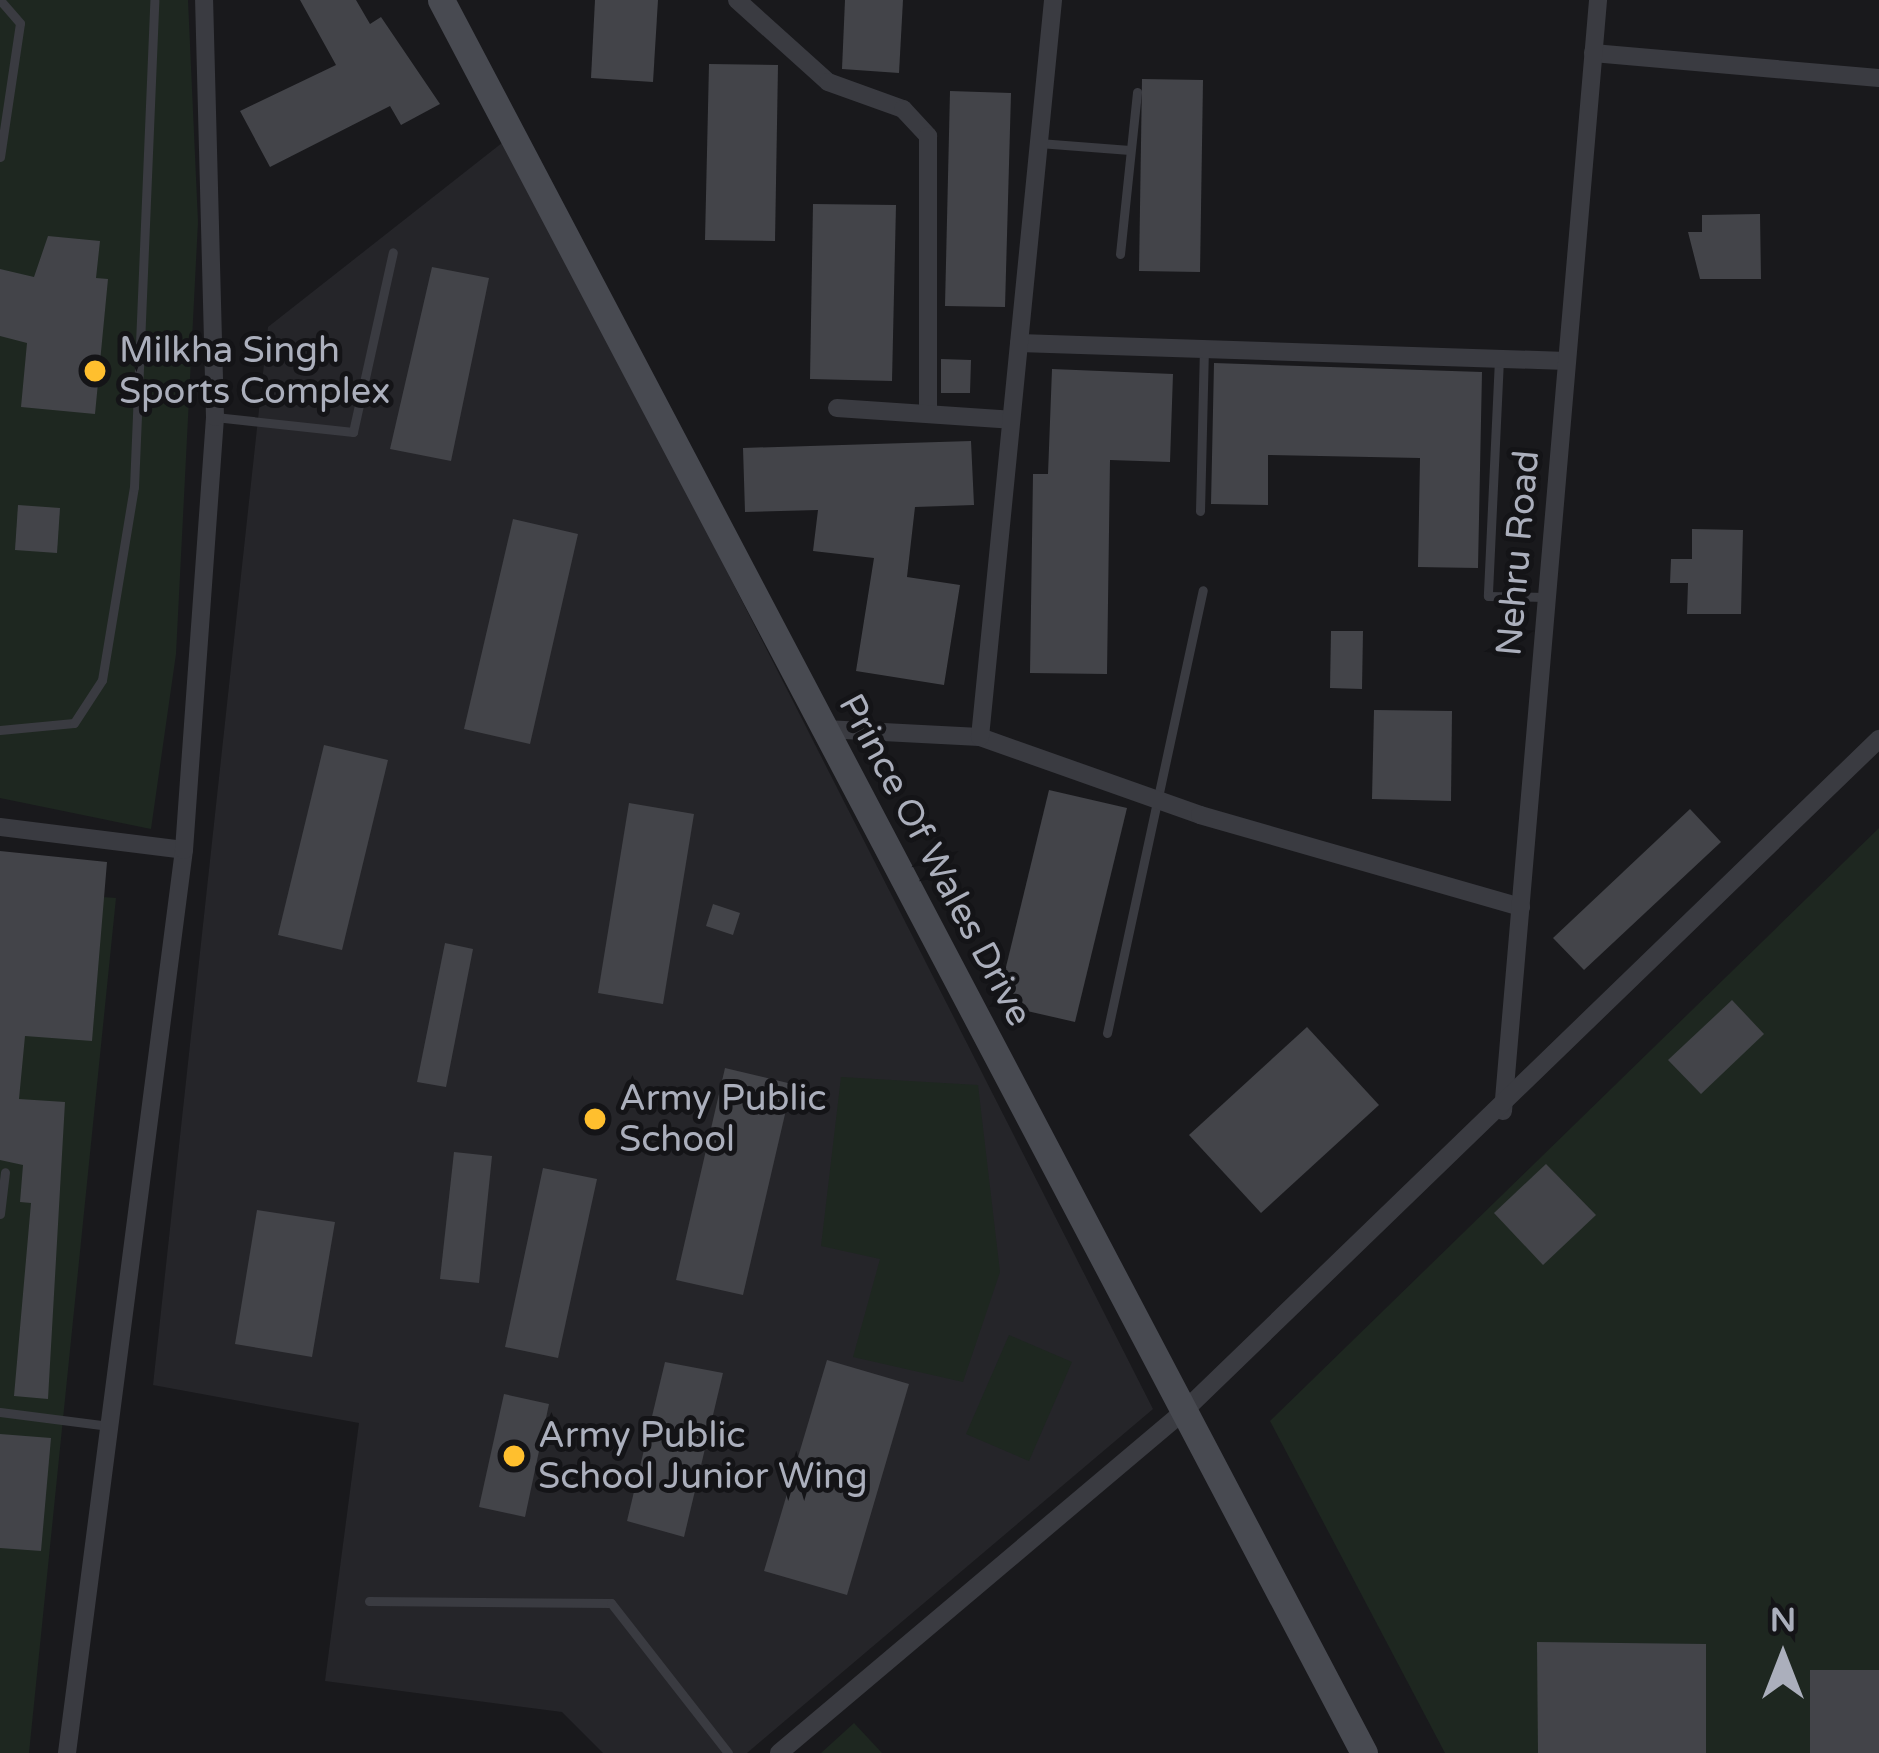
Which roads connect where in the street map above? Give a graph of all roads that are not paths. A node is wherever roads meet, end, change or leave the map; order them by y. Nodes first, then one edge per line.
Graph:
1 (0, 0) edge
2 (154, 0) edge
3 (204, 0) edge
4 (441, 0) edge
5 (737, 0) edge
6 (1054, 0) edge
7 (1598, 0) edge
8 (1593, 53) junction
9 (1879, 78) edge
10 (1137, 92) dead end
11 (1039, 142) junction
12 (1130, 150) junction
13 (0, 157) edge
14 (393, 252) dead end
15 (1120, 254) dead end
16 (1019, 343) junction
17 (1204, 349) junction
18 (1499, 359) junction
19 (1567, 361) junction
20 (837, 408) dead end
21 (928, 411) junction
22 (215, 417) junction
23 (1011, 420) junction
24 (1200, 511) dead end
25 (1203, 590) dead end
26 (1547, 597) junction
27 (825, 729) junction
28 (0, 730) edge
29 (980, 736) junction
30 (1879, 739) edge
31 (1157, 795) junction
32 (0, 827) edge
33 (184, 850) junction
34 (1520, 907) junction
35 (1107, 1033) dead end
36 (1503, 1111) junction
37 (5, 1172) dead end
38 (0, 1214) edge
39 (1184, 1411) junction
40 (0, 1412) edge
41 (109, 1426) junction
42 (369, 1601) dead end
43 (67, 1753) edge
44 (728, 1753) edge
45 (779, 1753) edge
46 (1364, 1753) edge

1 - 13 lane
2 - 28 lane
3 - 22 street
4 - 27 main road, Prince Of Wales Drive
5 - 21 street
6 - 11 street
7 - 8 street, Nehru Road
8 - 9 street
8 - 19 street, Nehru Road
10 - 12 lane
11 - 12 lane
11 - 16 street
12 - 15 lane
14 - 22 lane
16 - 17 street
16 - 23 street
17 - 18 street
17 - 24 lane
18 - 19 street
18 - 26 lane
19 - 26 street, Nehru Road
20 - 21 street
21 - 23 street
22 - 33 street
23 - 29 street
25 - 31 lane
26 - 34 street, Nehru Road
27 - 29 street
27 - 39 main road, Prince Of Wales Drive
29 - 31 street
30 - 36 street
31 - 34 street
31 - 35 lane
32 - 33 street
33 - 41 street
34 - 36 street, Nehru Road
36 - 39 street
37 - 38 lane
39 - 45 street
39 - 46 main road, Prince Of Wales Drive
40 - 41 lane
41 - 43 street
42 - 44 lane

